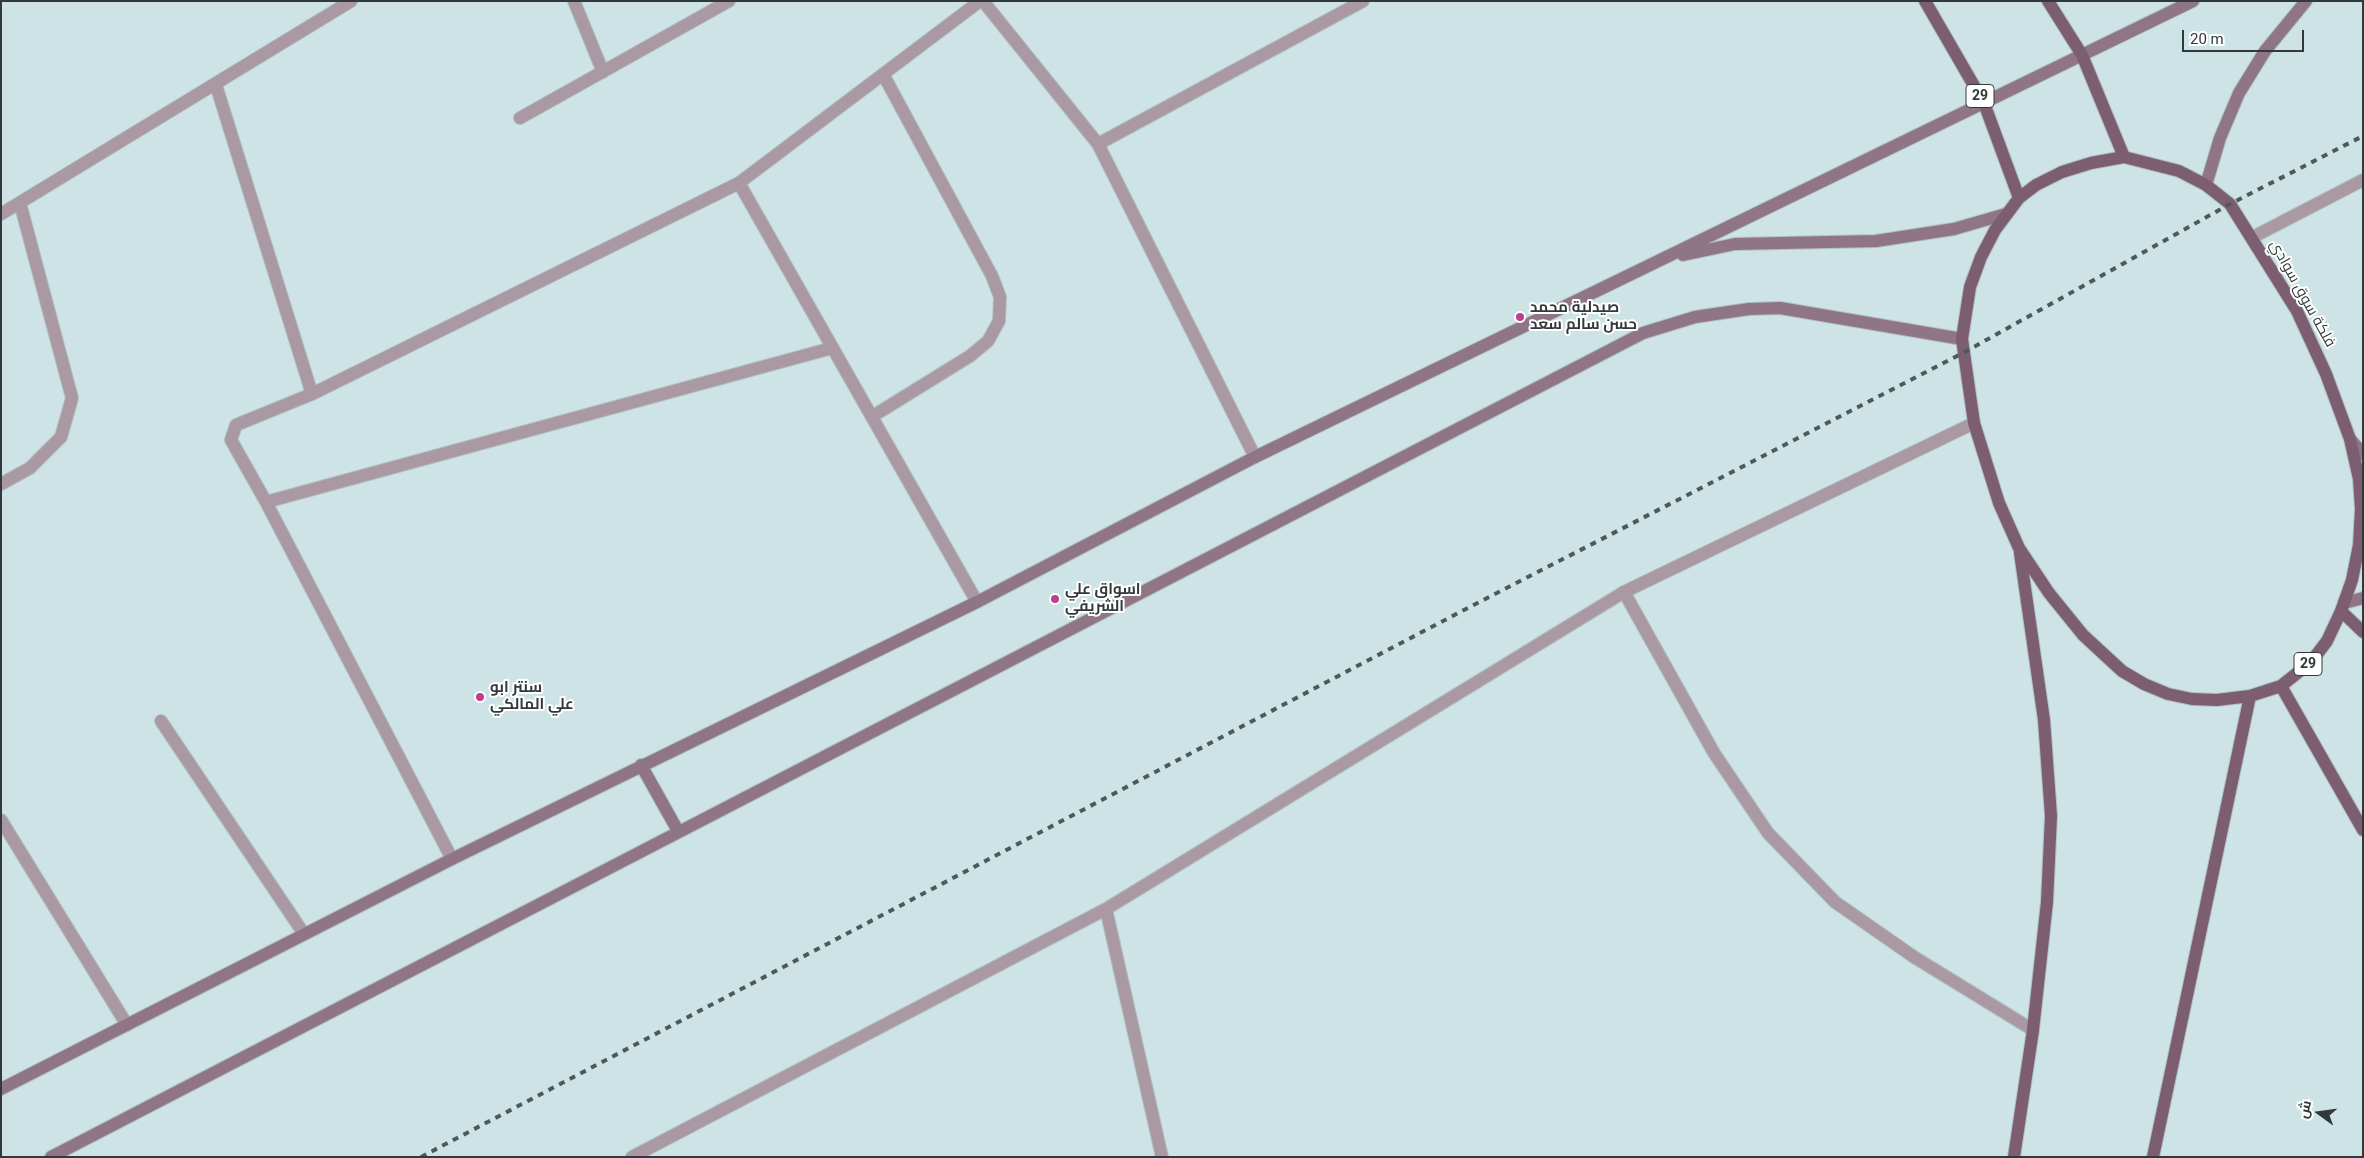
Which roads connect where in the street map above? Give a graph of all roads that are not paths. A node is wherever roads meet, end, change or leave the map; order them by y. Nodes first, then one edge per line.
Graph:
1 (351, 1) edge
2 (574, 1) edge
3 (729, 1) edge
4 (982, 1) edge
5 (1363, 1) edge
6 (1926, 1) edge
7 (2048, 1) edge
8 (2193, 1) edge
9 (2306, 1) edge
10 (2082, 55) junction
11 (603, 72) junction
12 (883, 74) junction
13 (216, 85) junction
14 (1984, 103) junction
15 (520, 118) dead end
16 (1098, 144) junction
17 (2124, 157) junction
18 (2363, 180) edge
19 (739, 183) junction
20 (2206, 185) junction
21 (2019, 198) junction
22 (20, 203) junction
23 (1, 214) edge
24 (2006, 214) junction
25 (2253, 237) junction
26 (1664, 259) junction
27 (1962, 340) junction
28 (832, 348) junction
29 (312, 394) junction
30 (873, 416) junction
31 (1974, 423) junction
32 (2350, 439) junction
33 (2363, 454) edge
34 (1255, 458) junction
35 (1, 484) edge
36 (266, 502) junction
37 (2019, 548) junction
38 (1624, 592) junction
39 (2363, 598) edge
40 (977, 602) junction
41 (2343, 607) junction
42 (2363, 632) edge
43 (2281, 686) junction
44 (2250, 696) junction
45 (161, 721) dead end
46 (641, 765) junction
47 (1, 820) edge
48 (2363, 830) edge
49 (678, 831) junction
50 (452, 859) junction
51 (1106, 909) junction
52 (304, 934) junction
53 (127, 1025) junction
54 (2033, 1030) junction
55 (1, 1089) edge
56 (51, 1157) edge
57 (632, 1157) edge
58 (1162, 1157) edge
59 (2014, 1157) edge
60 (2153, 1157) edge

1 - 13 street
2 - 11 street
3 - 11 street
4 - 12 street
4 - 16 street
5 - 16 street
6 - 14 main road, 29
7 - 10 main road
8 - 10 street
9 - 20 street
10 - 14 street
10 - 17 main road
11 - 15 street
12 - 19 street
12 - 30 street
13 - 22 street
13 - 29 street
14 - 21 main road, 29
14 - 26 street
16 - 34 street
17 - 20 main road, فلكة سوق سوادي / 29
17 - 21 main road, فلكة سوق سوادي / 29
18 - 25 street
19 - 28 street
19 - 29 street
20 - 25 main road, فلكة سوق سوادي / 29
21 - 24 main road, فلكة سوق سوادي / 29
22 - 23 street
22 - 35 street
24 - 26 street
24 - 27 main road, فلكة سوق سوادي / 29
25 - 32 main road, فلكة سوق سوادي / 29
26 - 34 street
27 - 31 main road, فلكة سوق سوادي / 29
27 - 49 street
28 - 30 street
28 - 36 street
29 - 36 street
30 - 40 street
31 - 37 main road, فلكة سوق سوادي / 29
31 - 38 street
32 - 33 street
32 - 41 main road, فلكة سوق سوادي / 29
34 - 40 street
36 - 50 street
37 - 44 main road, فلكة سوق سوادي / 29
37 - 54 main road
38 - 51 street
38 - 54 street
39 - 41 street
40 - 46 street
41 - 42 main road
41 - 43 main road, فلكة سوق سوادي / 29
43 - 44 main road, فلكة سوق سوادي / 29
43 - 48 main road, 29
44 - 60 main road
45 - 52 street
46 - 49 street
46 - 50 street
47 - 53 street
49 - 56 street
50 - 52 street
51 - 57 street
51 - 58 street
52 - 53 street
53 - 55 street
54 - 59 main road

